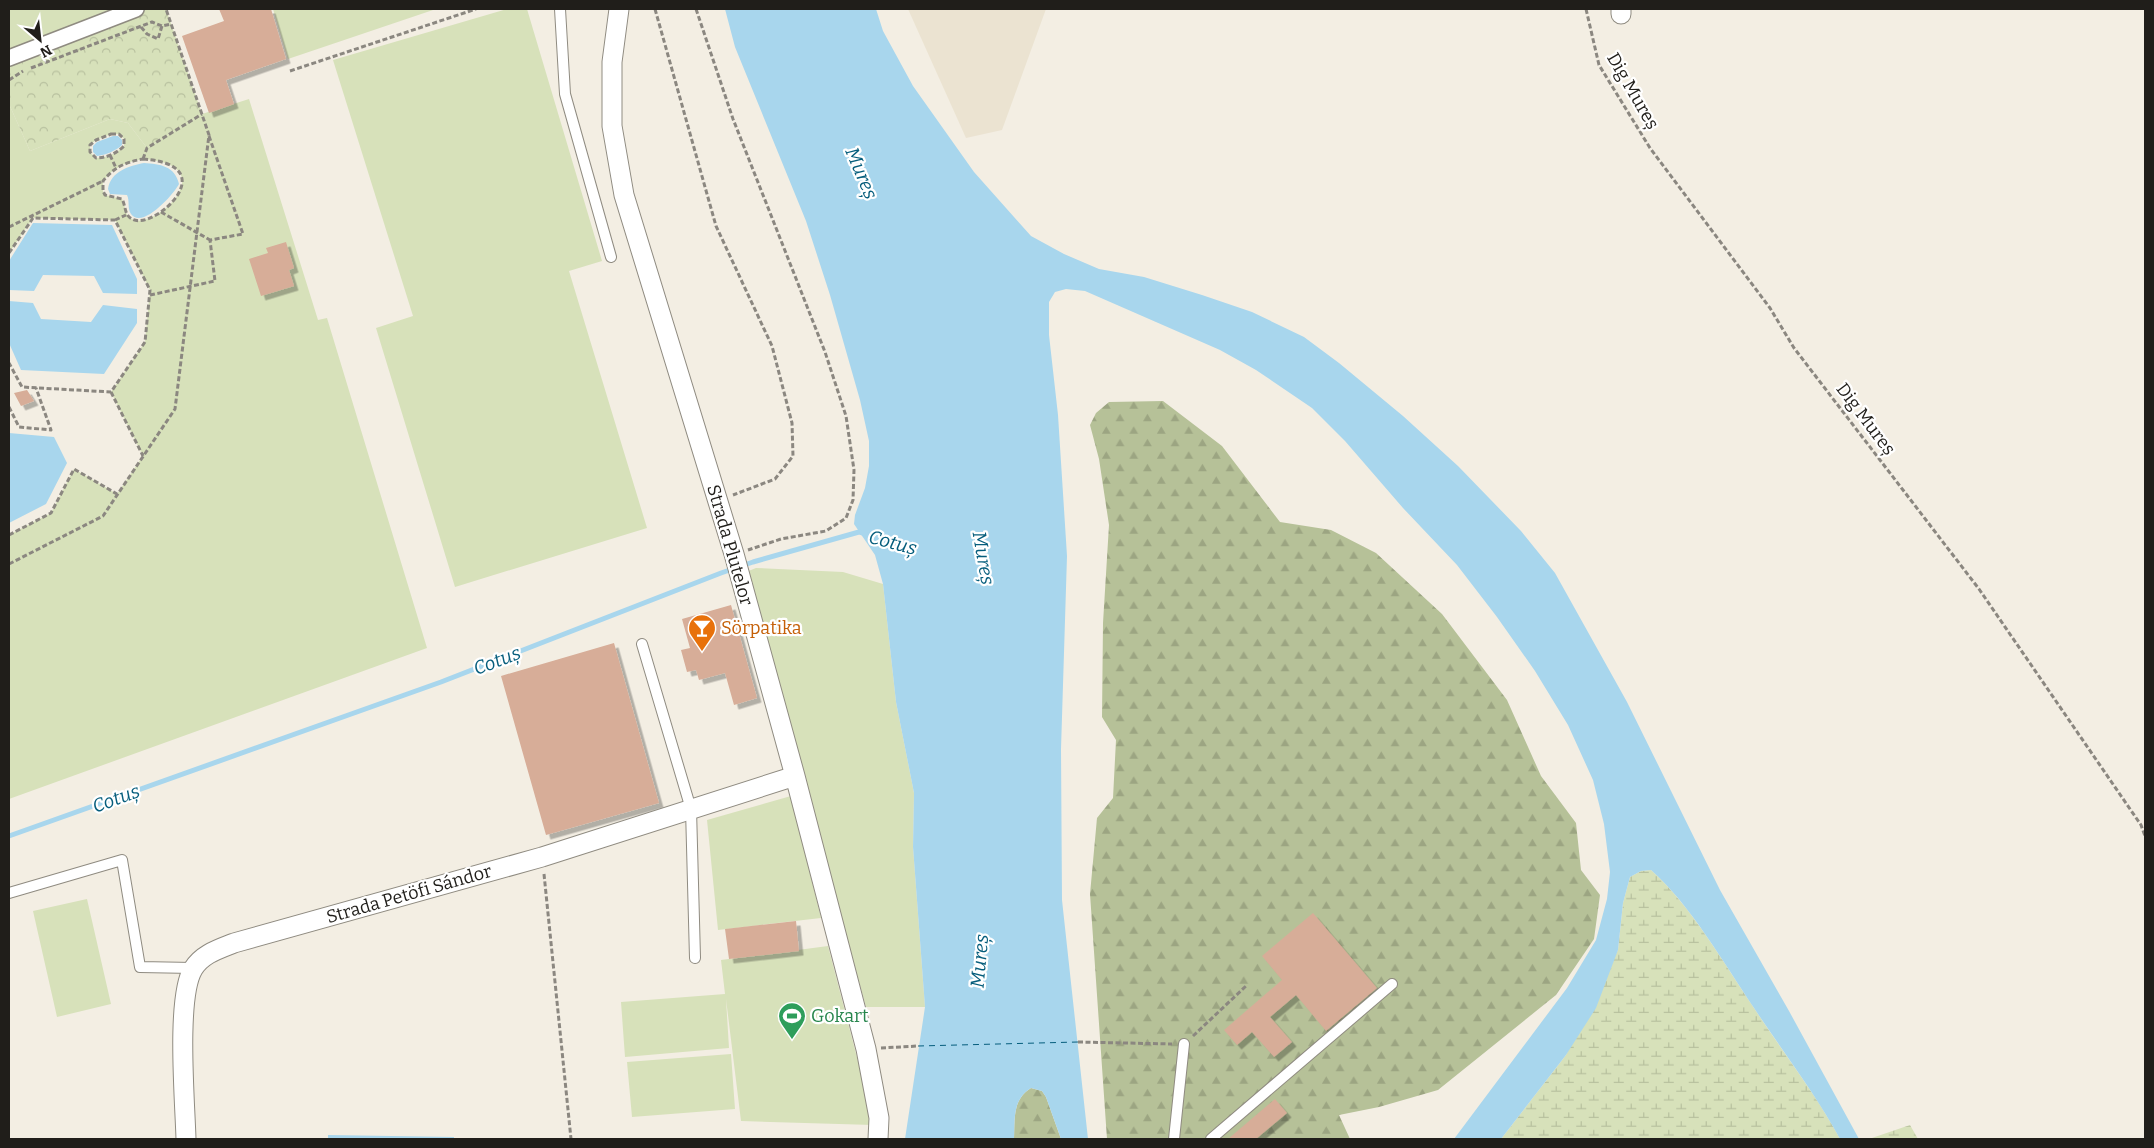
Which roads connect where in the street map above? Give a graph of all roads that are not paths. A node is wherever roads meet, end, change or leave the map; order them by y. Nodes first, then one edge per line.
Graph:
1 (136, 9) edge
2 (560, 9) edge
3 (619, 9) edge
4 (9, 58) edge
5 (611, 257) dead end
6 (642, 644) dead end
7 (795, 776) junction
8 (691, 809) junction
9 (9, 893) edge
10 (696, 958) dead end
11 (193, 968) junction
12 (1392, 984) dead end
13 (1184, 1044) road end
14 (186, 1139) edge
15 (878, 1139) edge
16 (1174, 1139) edge
17 (1211, 1139) edge

1 - 4 street
2 - 5 lane
3 - 7 street, Strada Plutelor
6 - 8 lane
7 - 8 street, Strada Petöfi Sándor
7 - 15 street, Strada Plutelor
8 - 10 lane
8 - 11 street, Strada Petöfi Sándor
9 - 11 lane
11 - 14 street
12 - 17 lane
13 - 16 lane

